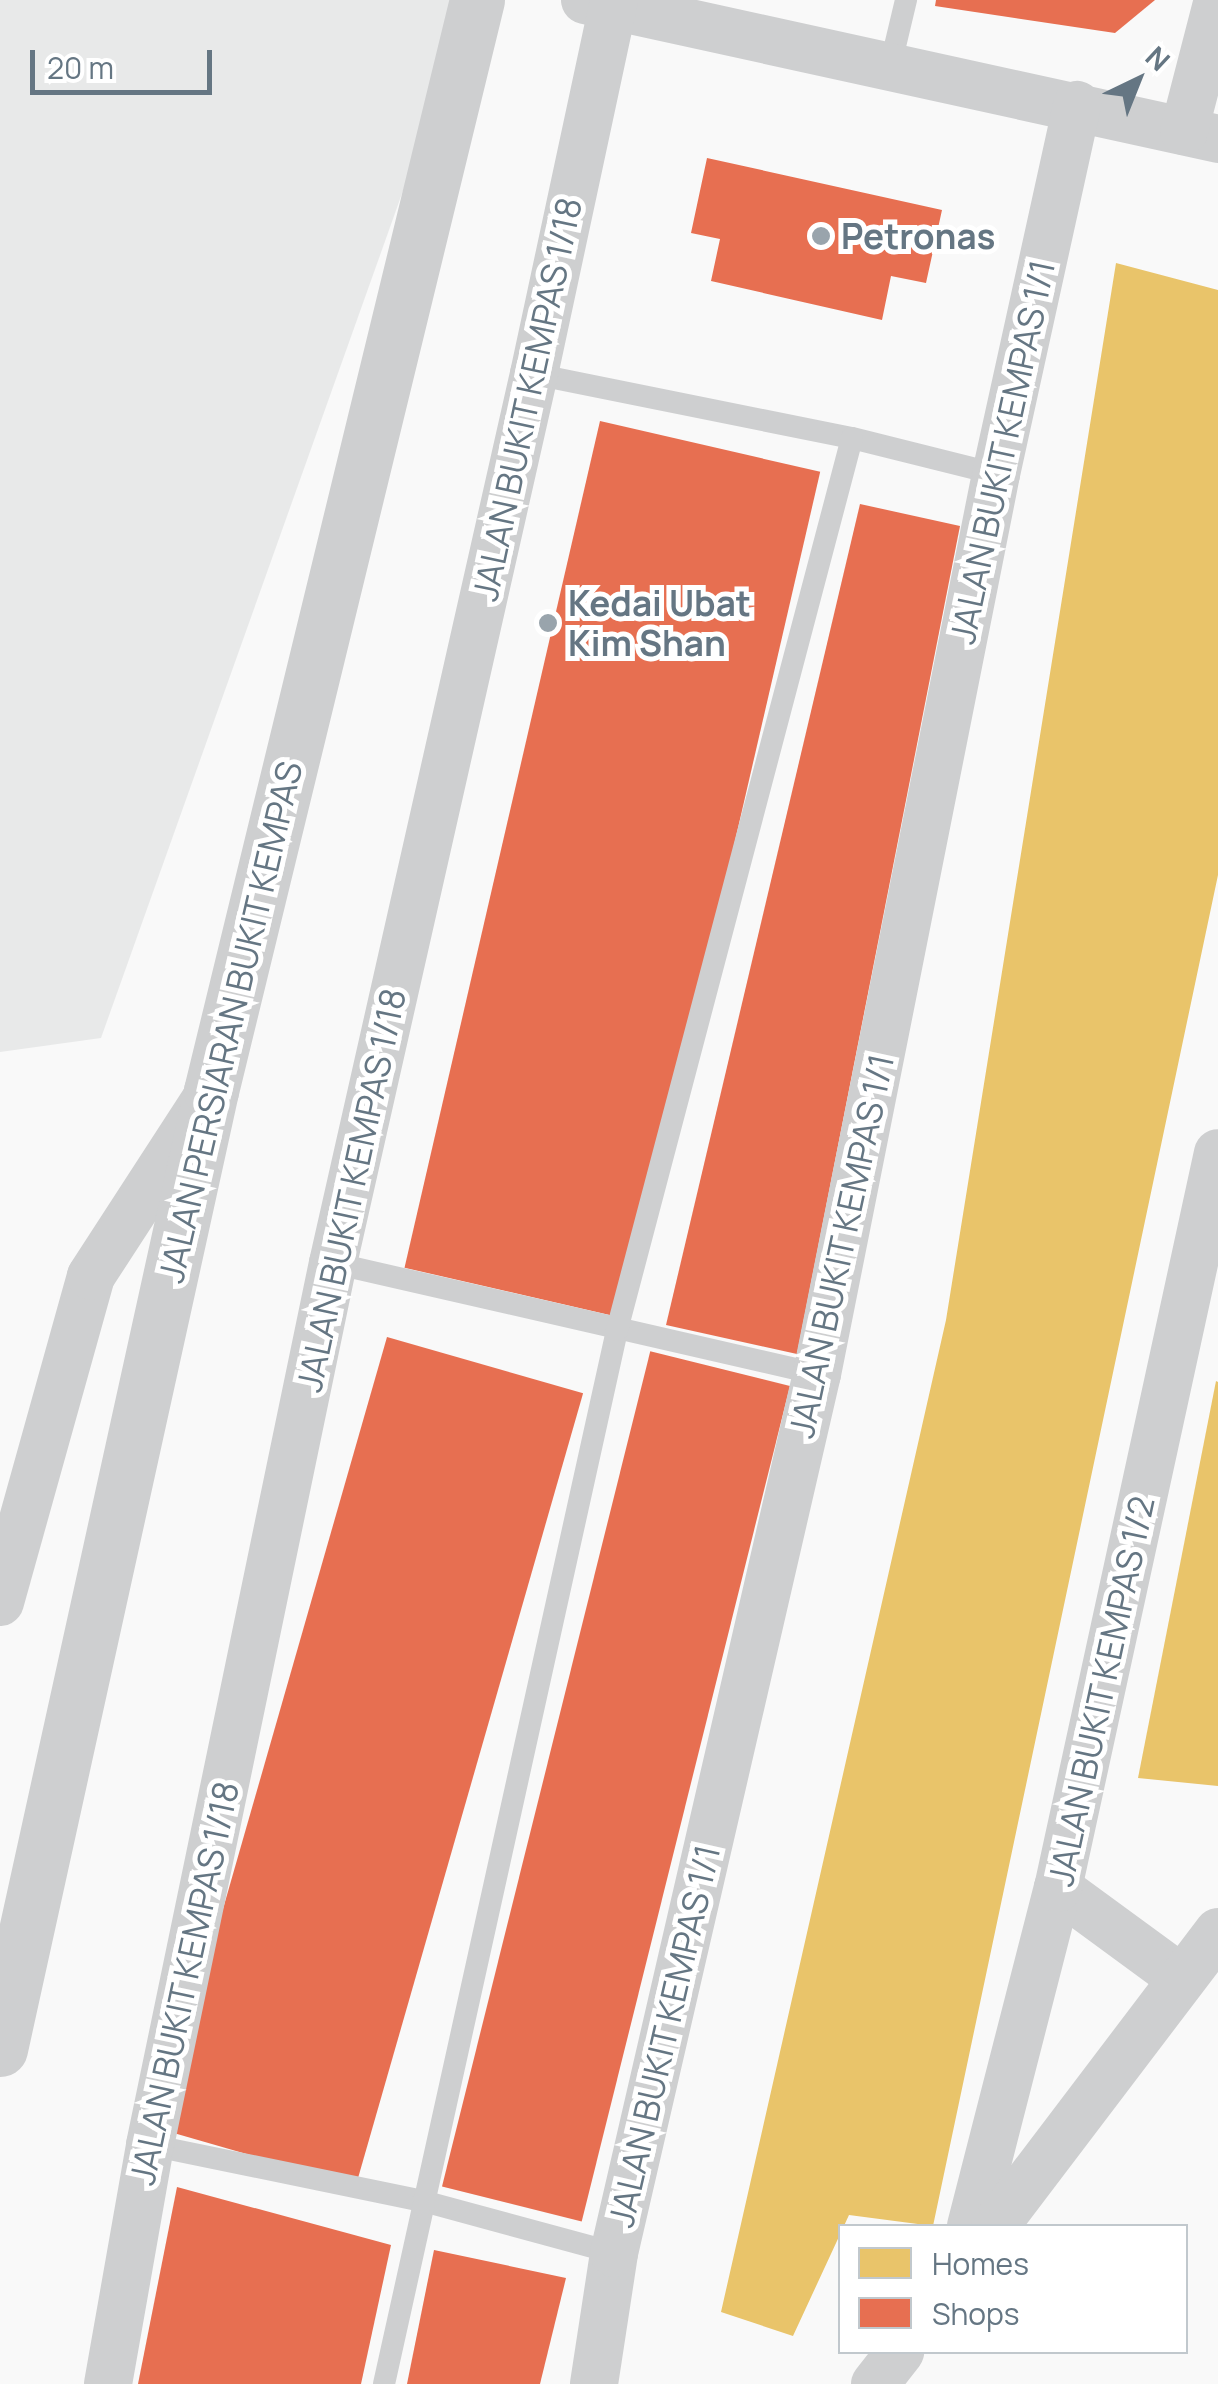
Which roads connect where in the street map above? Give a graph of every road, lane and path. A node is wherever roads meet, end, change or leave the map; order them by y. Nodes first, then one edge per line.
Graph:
1 (477, 0) edge
2 (906, 0) edge
3 (1218, 0) edge
4 (604, 2) edge
5 (891, 64) junction
6 (1077, 105) junction
7 (1201, 135) edge
8 (534, 374) junction
9 (852, 438) junction
10 (996, 474) junction
11 (211, 1091) junction
12 (1218, 1152) edge
13 (333, 1263) junction
14 (617, 1330) junction
15 (817, 1374) junction
16 (1, 1591) edge
17 (1058, 1888) junction
18 (1218, 1932) edge
19 (1181, 1978) junction
20 (0, 2049) edge
21 (150, 2145) junction
22 (422, 2201) junction
23 (972, 2224) edge
24 (997, 2224) edge
25 (614, 2253) junction
26 (898, 2354) edge
27 (108, 2384) edge
28 (384, 2384) edge
29 (594, 2384) edge
30 (875, 2384) edge

1 - 11 street, JALAN PERSIARAN BUKIT KEMPAS
2 - 5 lane
3 - 7 street
4 - 5 street
4 - 8 street, JALAN BUKIT KEMPAS 1/18
5 - 6 street
6 - 7 street
6 - 10 street, JALAN BUKIT KEMPAS 1/1
8 - 9 lane
8 - 13 street, JALAN BUKIT KEMPAS 1/18
9 - 10 lane
9 - 14 lane
10 - 15 street, JALAN BUKIT KEMPAS 1/1
11 - 16 street
11 - 20 street, JALAN PERSIARAN BUKIT KEMPAS
12 - 17 street, JALAN BUKIT KEMPAS 1/2
13 - 14 lane
13 - 21 street, JALAN BUKIT KEMPAS 1/18
14 - 15 lane
14 - 22 lane
15 - 25 street, JALAN BUKIT KEMPAS 1/1
17 - 19 street
17 - 23 street, JALAN BUKIT KEMPAS 1/2
18 - 19 street
19 - 24 street
21 - 22 lane
21 - 27 street, JALAN BUKIT KEMPAS 1/18
22 - 25 lane
22 - 28 lane
25 - 29 street, JALAN BUKIT KEMPAS 1/1
26 - 30 street

